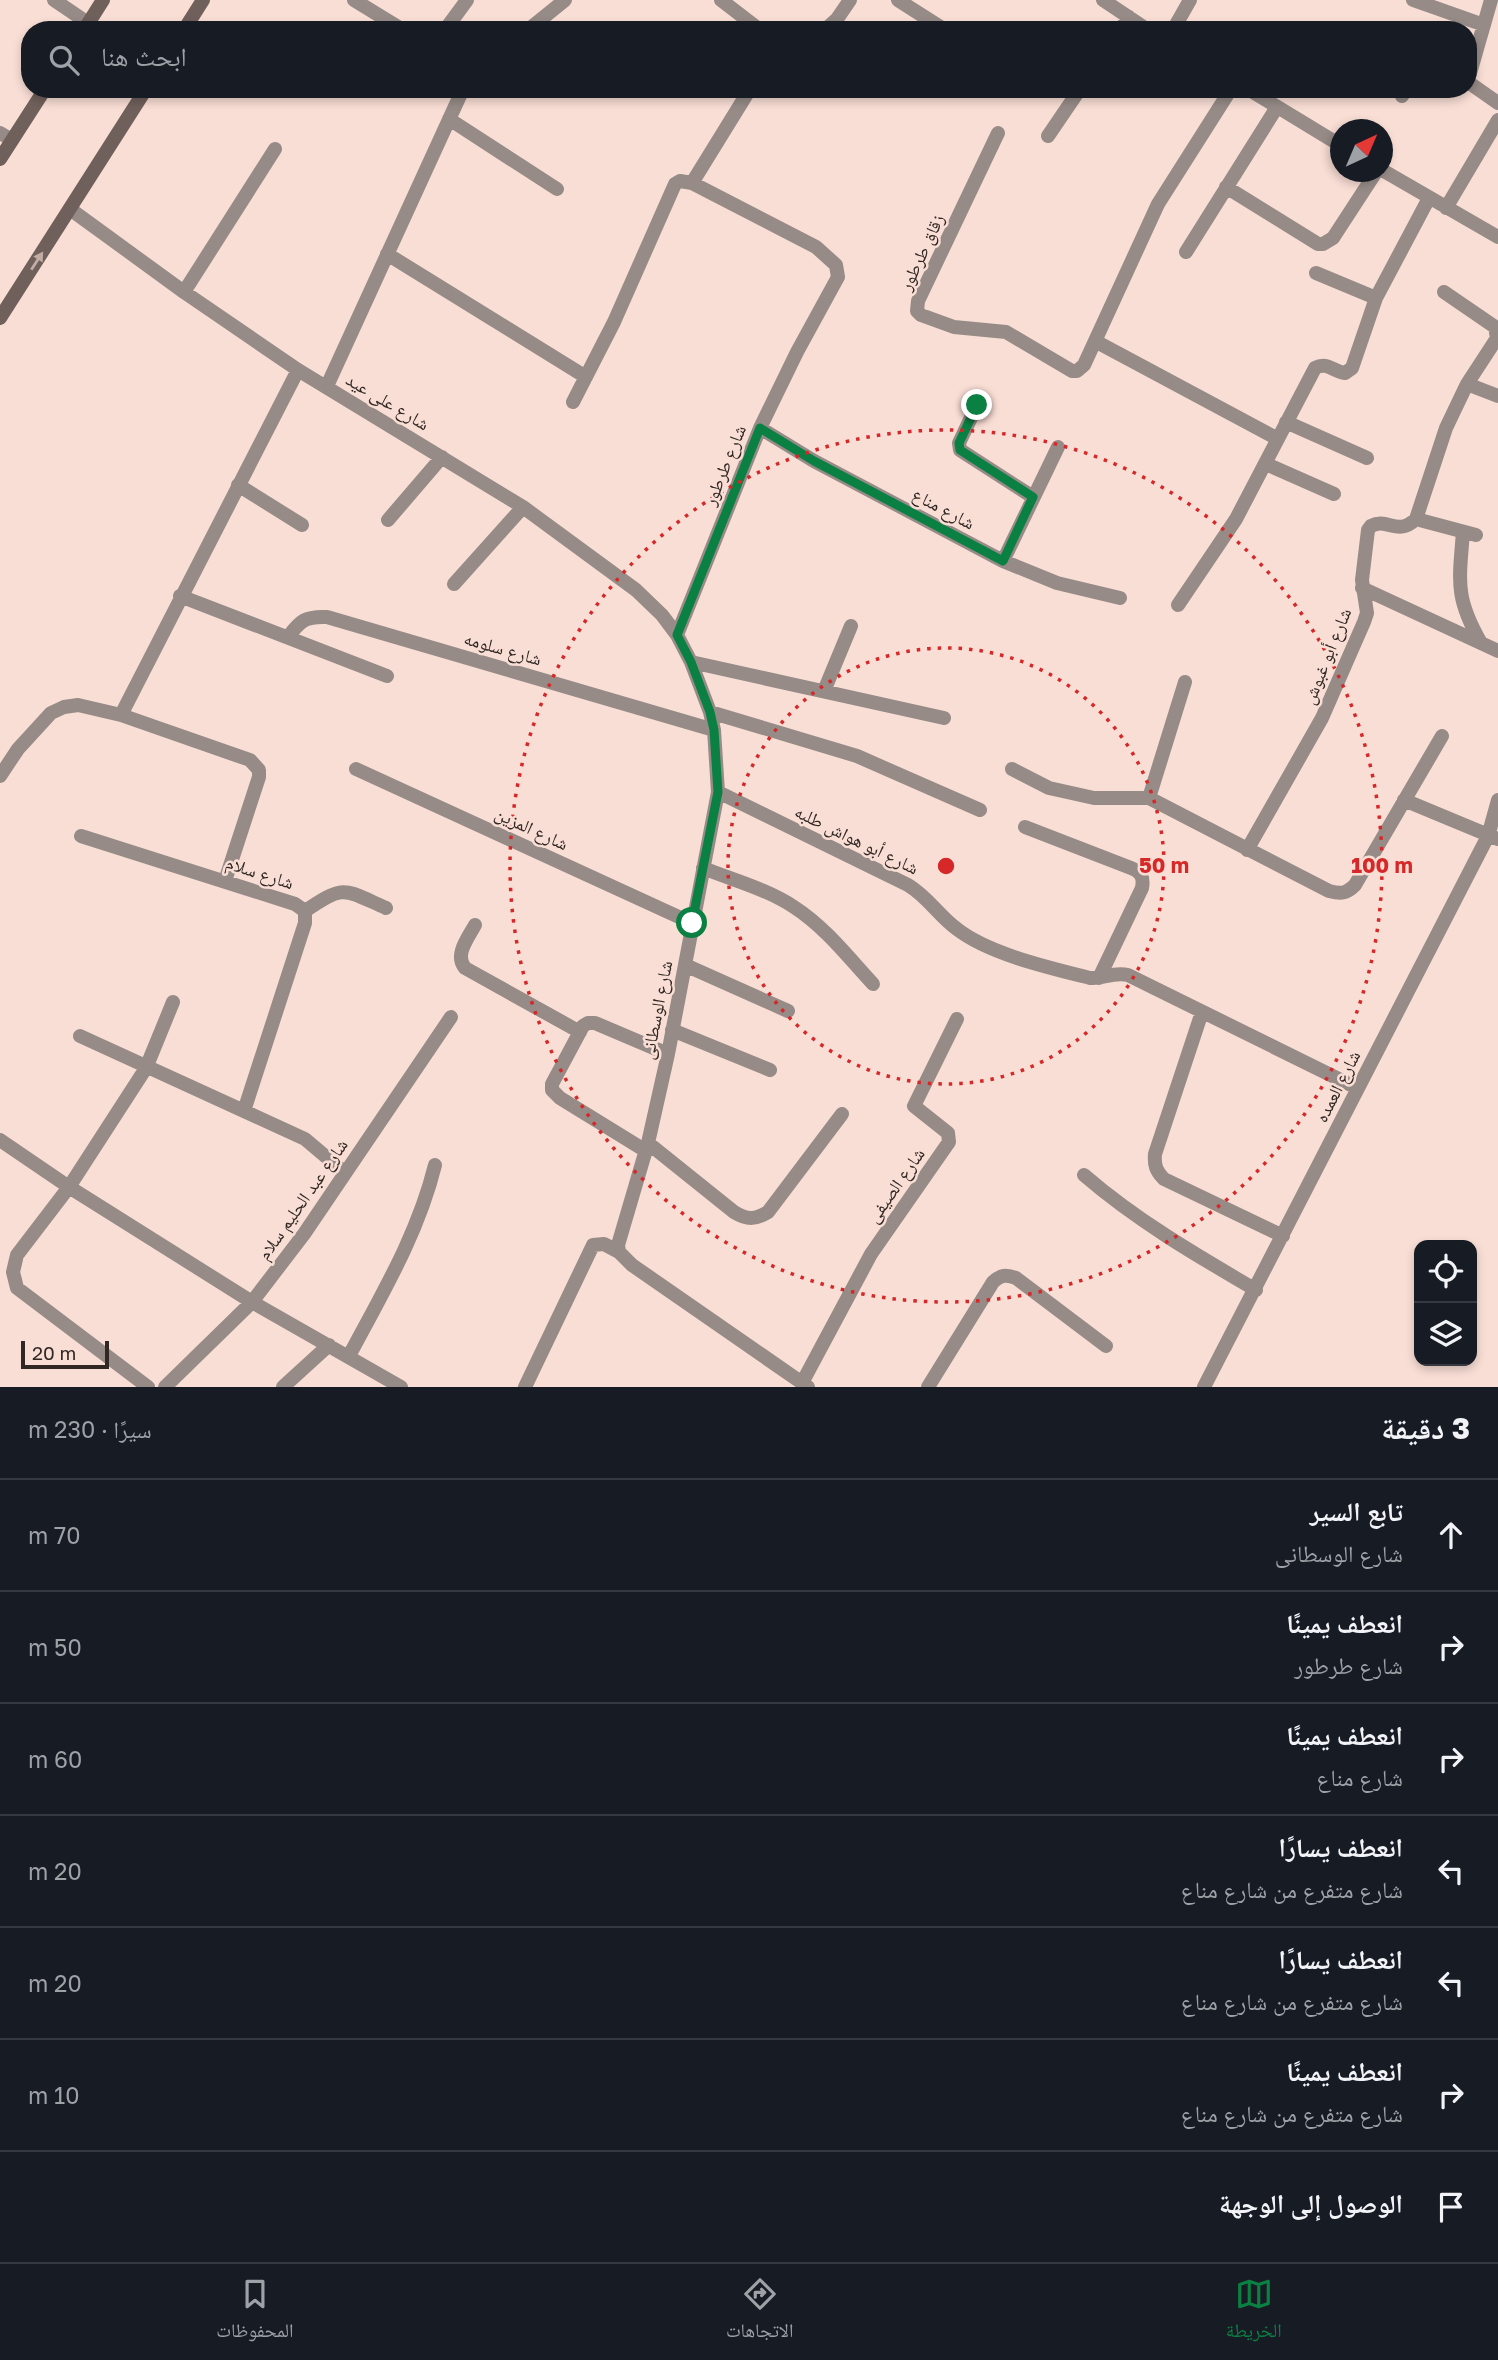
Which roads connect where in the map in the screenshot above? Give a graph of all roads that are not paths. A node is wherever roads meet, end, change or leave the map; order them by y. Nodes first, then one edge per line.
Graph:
1 (54, 0) edge
2 (103, 0) edge
3 (202, 0) edge
4 (354, 0) edge
5 (467, 0) edge
6 (565, 0) edge
7 (721, 0) edge
8 (850, 0) edge
9 (898, 0) edge
10 (1103, 0) edge
11 (1190, 0) edge
12 (1413, 0) edge
13 (1491, 0) edge
14 (79, 21) edge
15 (90, 21) edge
16 (189, 21) edge
17 (388, 21) edge
18 (452, 21) edge
19 (539, 21) edge
20 (748, 21) edge
21 (835, 21) edge
22 (931, 21) edge
23 (1121, 21) edge
24 (1178, 21) edge
25 (1473, 21) edge
26 (1477, 23) edge
27 (1484, 25) junction
28 (1477, 50) edge
29 (1477, 88) edge
30 (38, 98) edge
31 (140, 98) edge
32 (459, 98) edge
33 (744, 98) edge
34 (1074, 98) edge
35 (1225, 98) edge
36 (1262, 98) edge
37 (1498, 103) edge
38 (1277, 107) junction
39 (449, 118) junction
40 (1498, 120) edge
41 (998, 133) dead end
42 (6, 136) edge
43 (1048, 136) dead end
44 (1330, 139) edge
45 (275, 149) dead end
46 (0, 159) edge
47 (1393, 177) edge
48 (1369, 182) edge
49 (692, 183) junction
50 (1226, 187) junction
51 (557, 189) dead end
52 (1429, 198) junction
53 (1446, 208) junction
54 (70, 209) junction
55 (1498, 237) edge
56 (1186, 252) dead end
57 (387, 254) junction
58 (1316, 273) dead end
59 (184, 292) junction
60 (1444, 292) dead end
61 (1376, 298) junction
62 (0, 318) edge
63 (1095, 341) junction
64 (298, 370) junction
65 (586, 377) junction
66 (1467, 384) junction
67 (327, 386) junction
68 (1498, 396) edge
69 (573, 402) dead end
70 (977, 405) dead end
71 (1286, 422) junction
72 (760, 428) junction
73 (1278, 439) junction
74 (1058, 447) dead end
75 (442, 457) junction
76 (1367, 458) dead end
77 (1266, 464) junction
78 (238, 485) junction
79 (1334, 494) dead end
80 (1033, 497) junction
81 (523, 507) junction
82 (1416, 519) junction
83 (388, 520) dead end
84 (303, 525) dead end
85 (1003, 561) junction
86 (454, 584) dead end
87 (1362, 588) junction
88 (180, 596) junction
89 (1120, 598) dead end
90 (1178, 605) dead end
91 (851, 626) dead end
92 (677, 635) junction
93 (288, 637) junction
94 (1481, 643) junction
95 (1498, 651) edge
96 (691, 662) junction
97 (387, 676) dead end
98 (1185, 682) dead end
99 (824, 691) junction
100 (710, 712) junction
101 (121, 715) junction
102 (944, 718) dead end
103 (714, 730) junction
104 (1442, 736) dead end
105 (356, 769) dead end
106 (1012, 769) dead end
107 (0, 776) edge
108 (718, 792) junction
109 (1149, 798) junction
110 (1404, 800) junction
111 (1498, 800) edge
112 (980, 810) dead end
113 (1025, 827) dead end
114 (81, 836) dead end
115 (1493, 838) edge
116 (1247, 850) junction
117 (703, 869) junction
118 (225, 881) junction
119 (386, 908) dead end
120 (305, 911) junction
121 (692, 923) junction
122 (475, 925) dead end
123 (685, 965) junction
124 (1099, 978) junction
125 (873, 984) dead end
126 (173, 1002) dead end
127 (788, 1011) dead end
128 (1202, 1012) junction
129 (451, 1017) dead end
130 (957, 1019) dead end
131 (672, 1030) junction
132 (580, 1032) junction
133 (80, 1037) dead end
134 (668, 1054) junction
135 (146, 1068) junction
136 (770, 1070) dead end
137 (1357, 1088) junction
138 (244, 1111) junction
139 (842, 1114) dead end
140 (0, 1140) edge
141 (647, 1147) junction
142 (435, 1165) dead end
143 (344, 1172) junction
144 (1084, 1175) dead end
145 (69, 1187) junction
146 (1283, 1236) junction
147 (619, 1252) junction
148 (1256, 1290) junction
149 (252, 1302) junction
150 (329, 1345) junction
151 (1106, 1346) dead end
152 (349, 1356) junction
153 (805, 1385) edge
154 (148, 1387) edge
155 (165, 1387) edge
156 (283, 1387) edge
157 (401, 1387) edge
158 (525, 1387) edge
159 (928, 1387) edge
160 (1204, 1387) edge

1 - 14 street
2 - 15 main road
3 - 16 main road
4 - 17 street
5 - 18 street
6 - 19 street
7 - 20 street
8 - 21 street
9 - 22 street
10 - 23 street
11 - 24 street
12 - 25 street
13 - 27 street
26 - 27 street
27 - 28 street
29 - 37 street
30 - 42 main road
31 - 54 main road
32 - 39 street
33 - 49 street
34 - 43 street
35 - 63 street, زقاق طرطور
36 - 38 street
38 - 44 street
38 - 50 street
39 - 51 street
39 - 57 street
40 - 53 street
41 - 63 street, زقاق طرطور
42 - 46 main road
45 - 59 street
47 - 52 street
48 - 50 street
49 - 65 street
49 - 72 street, شارع طرطور
50 - 56 street
52 - 53 street
52 - 61 street
53 - 55 street
54 - 59 street, شارع على عيد
62 -> 54 main road
57 - 65 street
57 - 67 street
58 - 61 street
59 - 64 street, شارع على عيد
60 - 66 street
61 - 71 street
63 - 73 street
64 - 67 street, شارع على عيد
64 - 78 street
65 - 69 street
66 - 68 street
66 - 82 street
67 - 75 street, شارع على عيد
70 - 80 street
71 - 73 street
71 - 76 street
72 - 85 street, شارع مناع
72 - 92 street, شارع طرطور
73 - 77 street
74 - 80 street
75 - 81 street, شارع على عيد
75 - 83 street
77 - 79 street
77 - 90 street
78 - 84 street
78 - 88 street
80 - 85 street
81 - 86 street
81 - 92 street, شارع على عيد
82 - 87 street, شارع أبو غبوش
82 - 94 street
85 - 89 street, شارع مناع
87 - 94 street
87 - 116 street, شارع أبو غبوش
88 - 93 street
88 - 101 street
91 - 99 street
92 - 96 street, شارع الوسطانى
93 - 97 street
93 - 103 street, شارع سلومه
94 - 95 street
96 - 99 street
96 - 100 street, شارع الوسطانى
98 - 109 street
99 - 102 street
100 - 103 street, شارع الوسطانى
100 - 112 street
101 - 107 street
101 - 118 street
103 - 108 street, شارع الوسطانى
104 - 110 street
105 - 121 street, شارع المزين
106 - 109 street
108 - 117 street, شارع الوسطانى
108 - 124 street, شارع أبو هواش طلبه
109 - 116 street
110 - 115 street
110 - 116 street
111 - 115 street, شارع العمده
113 - 124 street
114 - 118 street, شارع سلام
115 - 137 street, شارع العمده
117 - 121 street, شارع الوسطانى
117 - 125 street
118 - 120 street, شارع سلام
119 - 120 street
120 - 138 street, شارع سلام
121 - 123 street, شارع الوسطانى
122 - 132 street
123 - 127 street
123 - 131 street, شارع الوسطانى
124 - 128 street, شارع أبو هواش طلبه
126 - 135 street
128 - 137 street, شارع أبو هواش طلبه
128 - 146 street
129 - 143 street, شارع عبد الحليم سلام
130 - 153 street, شارع الصيفى
131 - 134 street, شارع الوسطانى
131 - 136 street
132 - 134 street
132 - 141 street
133 - 135 street
134 - 141 street, شارع الوسطانى
135 - 138 street
135 - 145 street
137 - 146 street, شارع العمده
138 - 143 street
139 - 141 street
140 - 145 street
141 - 147 street, شارع الوسطانى
142 - 152 street
143 - 149 street, شارع عبد الحليم سلام
144 - 148 street
145 - 149 street
145 - 154 street
146 - 148 street, شارع العمده
147 - 153 street
147 - 158 street
148 - 160 street, شارع العمده
149 - 150 street
149 - 155 street, شارع عبد الحليم سلام
150 - 152 street
150 - 156 street
151 - 159 street
152 - 157 street

